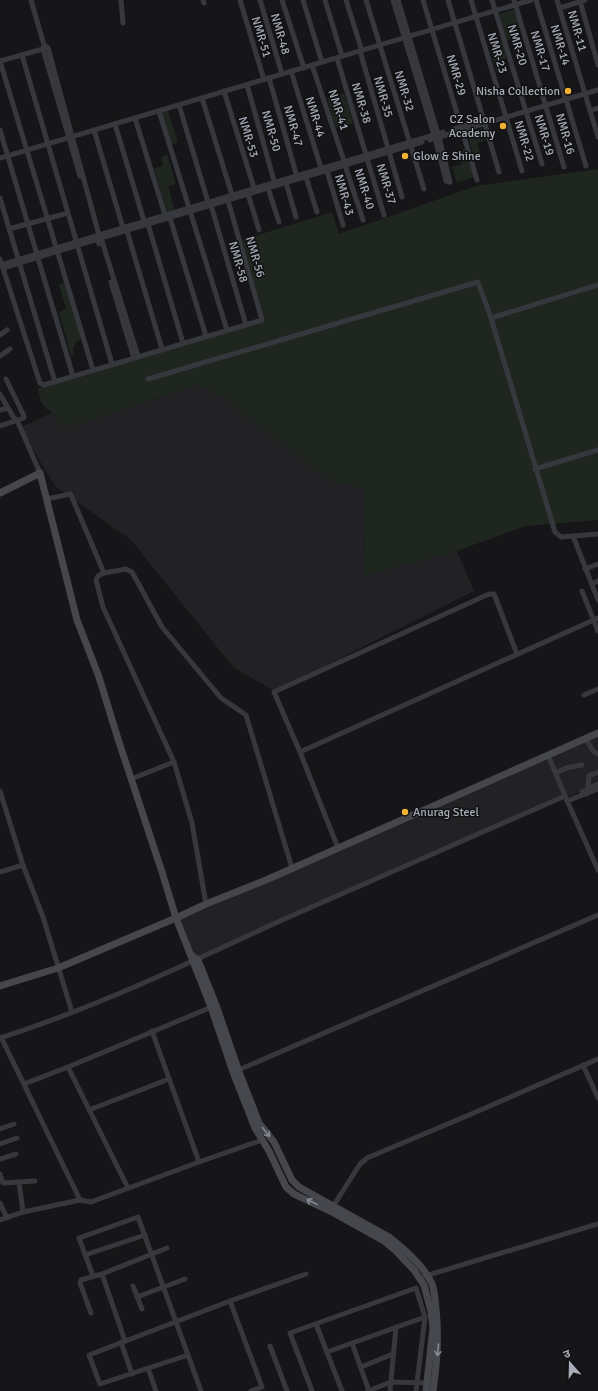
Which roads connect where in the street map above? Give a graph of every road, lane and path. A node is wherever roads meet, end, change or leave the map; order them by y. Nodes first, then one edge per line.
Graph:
1 (32, 0) edge
2 (121, 0) edge
3 (240, 0) edge
4 (260, 0) edge
5 (282, 0) edge
6 (303, 0) edge
7 (324, 0) edge
8 (346, 0) edge
9 (366, 0) edge
10 (393, 0) edge
11 (398, 0) edge
12 (423, 0) edge
13 (448, 0) edge
14 (471, 0) edge
15 (492, 0) edge
16 (531, 0) edge
17 (536, 0) edge
18 (557, 0) edge
19 (582, 1) edge
20 (515, 2) edge
21 (560, 8) junction
22 (496, 11) junction
23 (476, 16) junction
24 (123, 23) dead end
25 (455, 23) junction
26 (432, 30) junction
27 (407, 37) junction
28 (380, 45) junction
29 (44, 47) junction
30 (361, 51) junction
31 (22, 55) junction
32 (340, 57) junction
33 (0, 61) edge
34 (322, 62) junction
35 (312, 65) junction
36 (598, 65) edge
37 (304, 68) junction
38 (291, 72) junction
39 (282, 74) junction
40 (266, 79) junction
41 (247, 85) junction
42 (598, 87) edge
43 (598, 90) edge
44 (224, 92) junction
45 (584, 92) junction
46 (202, 98) junction
47 (566, 98) junction
48 (546, 104) junction
49 (179, 105) junction
50 (598, 108) edge
51 (526, 110) junction
52 (159, 111) junction
53 (590, 111) junction
54 (506, 116) junction
55 (136, 118) junction
56 (484, 122) junction
57 (115, 124) junction
58 (462, 129) junction
59 (0, 130) edge
60 (94, 130) junction
61 (436, 136) junction
62 (71, 137) junction
63 (598, 137) edge
64 (48, 144) junction
65 (410, 144) junction
66 (27, 150) junction
67 (388, 150) junction
68 (8, 156) junction
69 (367, 156) junction
70 (0, 158) edge
71 (344, 163) junction
72 (542, 164) dead end
73 (586, 166) dead end
74 (564, 167) dead end
75 (321, 168) junction
76 (327, 171) junction
77 (522, 171) dead end
78 (499, 172) dead end
79 (297, 177) junction
80 (306, 177) junction
81 (477, 180) dead end
82 (286, 183) junction
83 (276, 184) junction
84 (254, 188) junction
85 (268, 188) junction
86 (424, 189) dead end
87 (248, 194) junction
88 (229, 197) junction
89 (402, 197) dead end
90 (0, 198) edge
91 (210, 204) junction
92 (190, 210) junction
93 (317, 212) dead end
94 (68, 213) junction
95 (384, 215) dead end
96 (168, 216) junction
97 (296, 217) dead end
98 (48, 219) junction
99 (363, 220) dead end
100 (279, 222) dead end
101 (146, 223) junction
102 (28, 224) junction
103 (343, 225) dead end
104 (9, 229) junction
105 (125, 229) junction
106 (259, 230) dead end
107 (98, 237) junction
108 (77, 244) junction
109 (57, 250) junction
110 (37, 256) junction
111 (19, 261) junction
112 (1, 264) edge
113 (598, 285) edge
114 (491, 318) junction
115 (246, 325) junction
116 (7, 330) dead end
117 (227, 330) junction
118 (0, 335) edge
119 (206, 336) junction
120 (184, 343) junction
121 (10, 349) dead end
122 (162, 349) junction
123 (0, 356) edge
124 (136, 357) junction
125 (112, 364) junction
126 (93, 370) junction
127 (73, 376) junction
128 (6, 379) dead end
129 (148, 379) dead end
130 (55, 382) junction
131 (0, 394) edge
132 (8, 408) junction
133 (0, 410) edge
134 (17, 420) junction
135 (0, 426) edge
136 (598, 450) edge
137 (535, 469) junction
138 (40, 473) junction
139 (0, 493) edge
140 (47, 499) junction
141 (598, 534) edge
142 (573, 536) junction
143 (598, 564) edge
144 (585, 569) junction
145 (104, 573) junction
146 (598, 581) edge
147 (592, 584) junction
148 (582, 591) dead end
149 (598, 599) edge
150 (596, 619) edge
151 (598, 631) edge
152 (517, 654) junction
153 (598, 689) edge
154 (584, 695) dead end
155 (598, 733) edge
156 (586, 739) junction
157 (300, 752) junction
158 (598, 754) edge
159 (548, 755) junction
160 (174, 762) junction
161 (582, 765) dead end
162 (598, 772) edge
163 (556, 774) junction
164 (131, 779) junction
165 (598, 784) edge
166 (598, 789) edge
167 (0, 791) edge
168 (586, 791) junction
169 (566, 799) junction
170 (338, 848) junction
171 (24, 865) junction
172 (292, 868) junction
173 (598, 870) edge
174 (0, 872) edge
175 (206, 904) junction
176 (598, 915) edge
177 (176, 918) junction
178 (194, 959) junction
179 (58, 968) junction
180 (0, 986) edge
181 (214, 1006) junction
182 (72, 1012) junction
183 (152, 1031) junction
184 (0, 1037) edge
185 (598, 1058) edge
186 (583, 1065) junction
187 (68, 1067) junction
188 (236, 1071) junction
189 (169, 1079) junction
190 (24, 1084) junction
191 (598, 1098) edge
192 (90, 1110) junction
193 (14, 1124) dead end
194 (0, 1129) edge
195 (17, 1138) dead end
196 (262, 1140) junction
197 (0, 1144) edge
198 (16, 1154) dead end
199 (0, 1159) edge
200 (199, 1162) junction
201 (0, 1174) edge
202 (35, 1181) dead end
203 (19, 1182) junction
204 (2, 1183) edge
205 (128, 1188) junction
206 (80, 1200) junction
207 (0, 1203) edge
208 (332, 1209) junction
209 (23, 1212) junction
210 (6, 1218) junction
211 (0, 1220) edge
212 (598, 1224) edge
213 (145, 1235) junction
214 (167, 1248) dead end
215 (152, 1254) junction
216 (85, 1255) junction
217 (102, 1274) junction
218 (306, 1274) dead end
219 (93, 1276) junction
220 (426, 1276) junction
221 (419, 1278) junction
222 (185, 1279) dead end
223 (133, 1286) dead end
224 (164, 1287) junction
225 (137, 1297) junction
226 (230, 1301) junction
227 (142, 1309) dead end
228 (91, 1313) dead end
229 (425, 1317) junction
230 (176, 1321) junction
231 (316, 1324) junction
232 (396, 1327) junction
233 (123, 1342) junction
234 (352, 1343) junction
235 (270, 1346) dead end
236 (327, 1352) junction
237 (393, 1354) junction
238 (188, 1355) junction
239 (361, 1367) junction
240 (148, 1368) junction
241 (132, 1374) junction
242 (391, 1382) junction
243 (417, 1382) junction
244 (427, 1383) junction
245 (156, 1391) edge
246 (201, 1391) edge
247 (251, 1391) edge
248 (287, 1391) edge
249 (312, 1391) edge
250 (342, 1391) edge
251 (369, 1391) edge
252 (390, 1391) edge
253 (416, 1391) edge
254 (426, 1391) edge
255 (433, 1391) edge

1 - 29 street
2 - 24 street
3 - 40 street, NMR-51
4 - 39 street, NMR-48
5 - 37 street
6 - 34 street
7 - 32 street, NMR-38
8 - 30 street, NMR-35
9 - 28 street, NMR-32
10 - 27 street
11 - 27 street
12 - 26 street, NMR-29
13 - 25 street
14 - 23 street, NMR-23
15 - 22 street, NMR-20
16 - 20 street
17 - 47 street, NMR-14
18 - 21 street, NMR-11
19 - 21 street
19 - 36 street
20 - 22 street
20 - 48 street, NMR-17
21 - 45 street, NMR-11
22 - 23 street
22 - 51 street, NMR-20
23 - 25 street
23 - 54 street, NMR-23
25 - 26 street
25 - 56 street
26 - 27 street
26 - 58 street, NMR-29
27 - 28 street
27 - 61 street
28 - 30 street
28 - 65 street, NMR-32
29 - 31 street
29 - 62 street
30 - 32 street
30 - 67 street, NMR-35
31 - 33 street
31 - 64 street
32 - 34 street
32 - 69 street, NMR-38
33 - 66 street
34 - 35 street
35 - 37 street
35 - 71 street, NMR-41
37 - 38 street
38 - 39 street
38 - 75 street, NMR-44
39 - 40 street
40 - 41 street
40 - 79 street, NMR-47
41 - 44 street
41 - 83 street, NMR-50
42 - 45 street
43 - 45 street
44 - 46 street
44 - 84 street, NMR-53
45 - 47 street
45 - 53 street, NMR-11
46 - 49 street
46 - 88 street, NMR-56
47 - 48 street
47 - 73 street, NMR-14
48 - 51 street
48 - 74 street, NMR-16
49 - 52 street
49 - 91 street, NMR-58
50 - 53 street
51 - 54 street
51 - 72 street, NMR-19
52 - 55 street
52 - 92 street
53 - 63 street, NMR-11
54 - 56 street
54 - 77 street, NMR-22
55 - 57 street
55 - 96 street
56 - 58 street
56 - 78 street
57 - 60 street
57 - 101 street
58 - 61 street
58 - 81 street, NMR-29
59 - 68 street
60 - 62 street
60 - 105 street
61 - 61 street
61 - 65 street
62 - 64 street
62 - 107 street
64 - 66 street
64 - 94 street
65 - 67 street
65 - 86 street, NMR-32
66 - 68 street
66 - 98 street
67 - 69 street
67 - 89 street, NMR-35
68 - 70 street
68 - 102 street
69 - 71 street
69 - 95 street, NMR-37
71 - 75 street
71 - 76 street
71 - 99 street, NMR-40
75 - 79 street
76 - 80 street
76 - 103 street, NMR-43
79 - 80 street
79 - 82 street
79 - 83 street
80 - 93 street
82 - 83 street
82 - 97 street
83 - 84 street
83 - 85 street
84 - 88 street
85 - 87 street
85 - 100 street
87 - 88 street
87 - 106 street
88 - 91 street
88 - 115 street, NMR-56
90 - 104 street
91 - 92 street
91 - 115 street, NMR-58
92 - 96 street
92 - 117 street
94 - 98 street
94 - 108 street
96 - 101 street
96 - 119 street
98 - 102 street
98 - 109 street
101 - 105 street
101 - 120 street
102 - 104 street
102 - 110 street
104 - 111 street
105 - 107 street
105 - 122 street
107 - 108 street
107 - 124 street
108 - 109 street
108 - 125 street
109 - 110 street
109 - 126 street
110 - 111 street
110 - 127 street
111 - 112 street
111 - 130 street
112 - 130 street
113 - 114 street
114 - 129 street
114 - 137 street
115 - 117 street
116 - 118 street
117 - 119 street
119 - 120 street
120 - 122 street
121 - 123 street
122 - 124 street
124 - 125 street
125 - 126 street
126 - 127 street
127 - 130 street
128 - 134 street
131 - 132 street
132 - 133 street
132 - 134 street
134 - 135 street
134 - 138 street
136 - 137 street
137 - 142 street
138 - 139 street
138 - 140 street
140 - 145 street
140 - 164 street
141 - 142 street
142 - 144 street
143 - 144 street
144 - 147 street
145 - 160 street
145 - 172 street
146 - 147 street
147 - 149 street
148 - 150 street
150 - 151 street
150 - 152 street
152 - 157 street
152 - 157 street
153 - 154 street
155 - 156 street
156 - 158 street
156 - 159 street
157 - 170 street
159 - 163 street
159 - 170 street
160 - 164 street
160 - 175 street
161 - 163 street
162 - 168 street
163 - 169 street
164 - 177 street
165 - 168 street
166 - 168 street
167 - 171 street
168 - 169 street
169 - 173 street
169 - 178 street
170 - 172 street
171 - 174 street
171 - 179 street
172 - 175 street
175 - 177 street
176 - 188 street
177 - 178 street
177 - 179 street
178 - 181 street
178 - 182 street
179 - 180 street
179 - 182 street
181 - 183 street
181 - 188 street
182 - 184 street
183 - 187 street
183 - 189 street
184 - 190 street
185 - 186 street
186 - 191 street
186 - 208 street
187 - 190 street
187 - 192 street
188 - 196 street
188 -> 208 street
189 - 192 street
189 - 200 street
190 - 206 street
192 - 205 street
193 - 194 street
195 - 197 street
196 - 200 street
208 -> 196 street
198 - 199 street
200 - 205 street
201 - 204 street
202 - 203 street
203 - 204 street
203 - 209 street
205 - 206 street
206 - 209 street
207 - 210 street
208 - 220 street
208 - 221 street
209 - 210 street
210 - 211 street
212 - 220 street
213 - 215 street
213 - 216 street
213 - 216 street
214 - 215 street
215 - 217 street
215 - 224 street
216 - 219 street
217 - 219 street
217 - 233 street
218 - 226 street
219 - 228 street
220 - 221 street
220 -> 255 street
221 - 244 street
222 - 224 street
223 - 225 street
224 - 225 street
224 - 230 street
225 - 227 street
226 - 230 street
226 - 247 street
229 - 231 street
229 - 232 street
229 - 243 street
230 - 233 street
230 - 238 street
231 - 236 street
231 - 249 street
232 - 234 street
232 - 237 street
233 - 241 street
233 - 241 street
234 - 236 street
234 - 239 street
235 - 248 street
236 - 250 street
237 - 239 street
237 - 242 street
238 - 240 street
238 - 246 street
239 - 251 street
240 - 241 street
240 - 245 street
242 - 243 street
242 - 251 street
242 - 252 street
243 - 244 street
243 - 253 street
244 - 254 street

